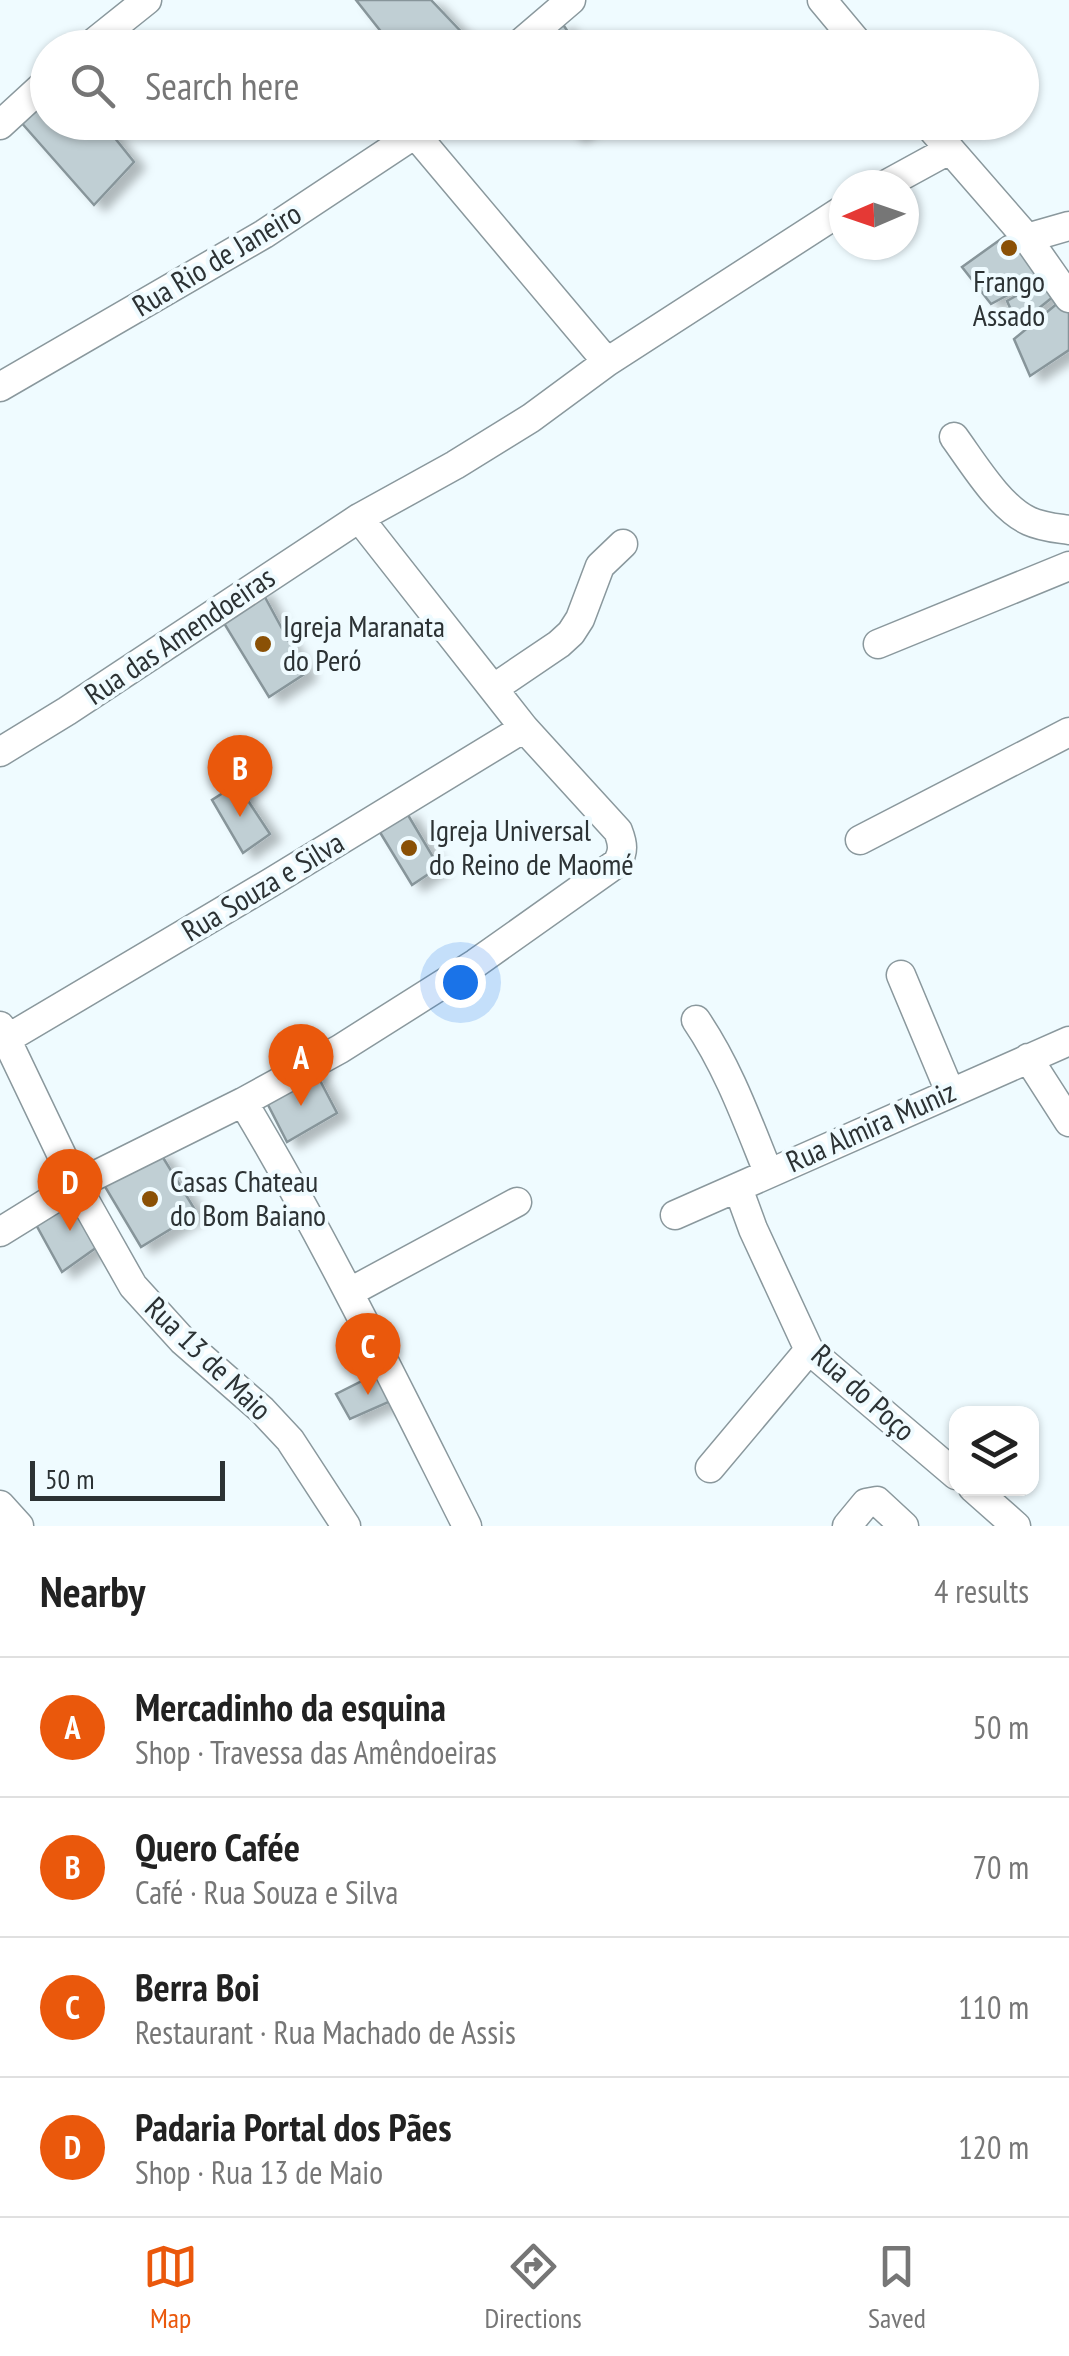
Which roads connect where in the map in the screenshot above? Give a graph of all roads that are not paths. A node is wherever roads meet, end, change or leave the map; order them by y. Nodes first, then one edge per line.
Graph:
1 (147, 0) edge
2 (571, 0) edge
3 (822, 0) edge
4 (110, 30) edge
5 (536, 30) edge
6 (847, 30) edge
7 (30, 98) edge
8 (0, 126) edge
9 (404, 140) edge
10 (431, 140) edge
11 (941, 140) edge
12 (949, 150) junction
13 (912, 170) edge
14 (829, 219) edge
15 (1069, 226) edge
16 (1026, 238) junction
17 (1069, 298) edge
18 (607, 362) junction
19 (0, 388) edge
20 (954, 437) dead end
21 (359, 518) junction
22 (1069, 530) edge
23 (623, 544) dead end
24 (1069, 566) edge
25 (878, 644) dead end
26 (494, 688) junction
27 (524, 728) junction
28 (1069, 732) edge
29 (0, 752) edge
30 (860, 840) dead end
31 (902, 975) dead end
32 (696, 1020) dead end
33 (2, 1036) edge
34 (1069, 1042) edge
35 (1028, 1058) junction
36 (950, 1092) junction
37 (243, 1102) junction
38 (1069, 1122) edge
39 (768, 1172) junction
40 (76, 1185) junction
41 (738, 1188) junction
42 (517, 1202) dead end
43 (674, 1215) dead end
44 (0, 1232) edge
45 (350, 1292) junction
46 (808, 1350) junction
47 (710, 1468) dead end
48 (949, 1469) edge
49 (979, 1496) edge
50 (0, 1505) edge
51 (999, 1521) edge
52 (19, 1526) edge
53 (346, 1526) edge
54 (467, 1526) edge
55 (846, 1526) edge
56 (904, 1526) edge

1 - 4 street
2 - 5 street
3 - 6 street
7 - 8 street
9 - 19 street, Rua Rio de Janeiro
10 - 18 street
11 - 12 street
12 - 13 street
12 - 16 street
14 - 18 street, Rua das Amendoeiras
15 - 16 street
16 - 17 street
18 - 21 street, Rua das Amendoeiras
20 - 22 street
21 - 26 street
21 - 29 street, Rua das Amendoeiras
23 - 26 street
24 - 25 street
26 - 27 street
27 - 33 street, Rua Souza e Silva
27 - 37 street
28 - 30 street
31 - 36 street
32 - 39 street
33 - 40 street, Rua 13 de Maio
34 - 35 street, Rua Almira Muniz
35 - 36 street, Rua Almira Muniz
35 - 38 street
36 - 39 street, Rua Almira Muniz
37 - 40 street
37 - 45 street
39 - 41 street, Rua Almira Muniz
40 - 44 street
40 - 53 street, Rua 13 de Maio
41 - 43 street, Rua Almira Muniz
41 - 46 street, Rua do Poço
42 - 45 street
45 - 54 street
46 - 47 street
46 - 48 street, Rua do Poço
49 - 51 street
50 - 52 street
55 - 56 street

